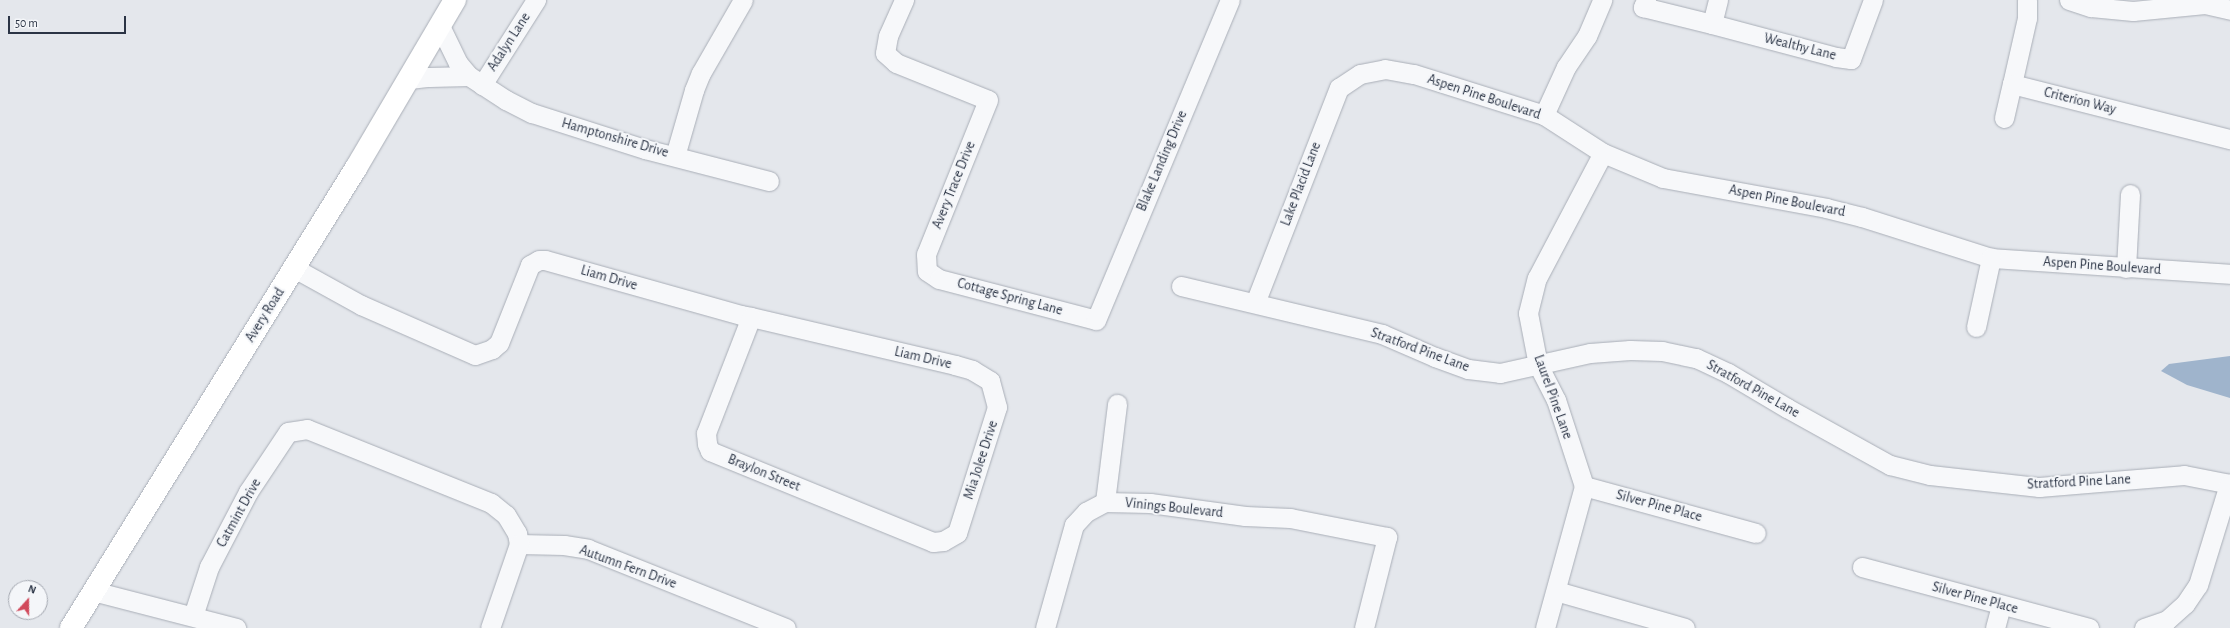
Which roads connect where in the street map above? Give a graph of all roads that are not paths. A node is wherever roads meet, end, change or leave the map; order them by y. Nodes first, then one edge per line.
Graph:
1 (455, 0) edge
2 (536, 0) edge
3 (743, 0) edge
4 (904, 0) edge
5 (1602, 0) edge
6 (1646, 0) edge
7 (1718, 0) edge
8 (1873, 0) edge
9 (2027, 0) edge
10 (2069, 0) edge
11 (1227, 1) edge
12 (2230, 10) edge
13 (1712, 24) junction
14 (440, 26) junction
15 (1360, 74) joint
16 (409, 79) junction
17 (476, 80) junction
18 (2012, 84) junction
19 (1544, 115) junction
20 (2004, 118) dead end
21 (2230, 139) edge
22 (1603, 153) junction
23 (675, 156) junction
24 (769, 181) dead end
25 (2130, 194) dead end
26 (1991, 258) junction
27 (294, 268) junction
28 (2126, 268) junction
29 (927, 271) joint
30 (2230, 274) edge
31 (1181, 286) dead end
32 (1254, 303) junction
33 (751, 317) junction
34 (1096, 320) joint
35 (1976, 327) dead end
36 (1538, 365) junction
37 (990, 381) joint
38 (1117, 404) dead end
39 (2229, 484) edge
40 (1584, 486) junction
41 (1105, 502) junction
42 (1756, 533) dead end
43 (952, 537) joint
44 (519, 544) junction
45 (1862, 567) dead end
46 (93, 591) junction
47 (1556, 591) junction
48 (2001, 606) junction
49 (193, 616) junction
50 (1049, 627) edge
51 (71, 628) edge
52 (236, 628) edge
53 (490, 628) edge
54 (786, 628) edge
55 (1364, 628) edge
56 (1545, 628) edge
57 (1685, 628) edge
58 (1995, 628) edge
59 (2089, 628) edge
60 (2144, 628) edge

1 - 14 main road, Avery Road
2 - 17 street, Adalyn Lane
3 - 23 street
4 - 29 street, Avery Trace Drive
5 - 19 street
6 - 13 street, Wealthy Lane
7 - 13 street
8 - 13 street, Wealthy Lane
9 - 18 street
10 - 12 street
11 - 34 street, Blake Landing Drive
14 - 16 main road, Avery Road
14 - 17 street, Hamptonshire Drive
15 - 19 street, Aspen Pine Boulevard
15 - 32 street, Lake Placid Lane
16 - 17 street
16 - 27 main road, Avery Road
17 - 23 street, Hamptonshire Drive
18 - 20 street
18 - 21 street, Criterion Way
19 - 22 street, Aspen Pine Boulevard
22 - 26 street, Aspen Pine Boulevard
22 - 36 street, Laurel Pine Lane
23 - 24 street, Hamptonshire Drive
25 - 28 street
26 - 28 street, Aspen Pine Boulevard
26 - 35 street
27 - 33 street, Liam Drive
27 - 46 main road, Avery Road
28 - 30 street, Aspen Pine Boulevard
29 - 34 street, Cottage Spring Lane
31 - 32 street, Stratford Pine Lane
32 - 36 street, Stratford Pine Lane
33 - 37 street, Liam Drive
33 - 43 street, Braylon Street
36 - 39 street, Stratford Pine Lane
36 - 40 street, Laurel Pine Lane
37 - 43 street, Mia Jolee Drive
38 - 41 street
39 - 60 street
40 - 42 street, Silver Pine Place
40 - 47 street
41 - 50 street, Vinings Boulevard
41 - 55 street, Vinings Boulevard
44 - 49 street, Catmint Drive
44 - 53 street
44 - 54 street, Autumn Fern Drive
45 - 48 street, Silver Pine Place
46 - 49 street
46 - 51 main road, Avery Road
47 - 56 street
47 - 57 street
48 - 58 street
48 - 59 street, Silver Pine Place
49 - 52 street

